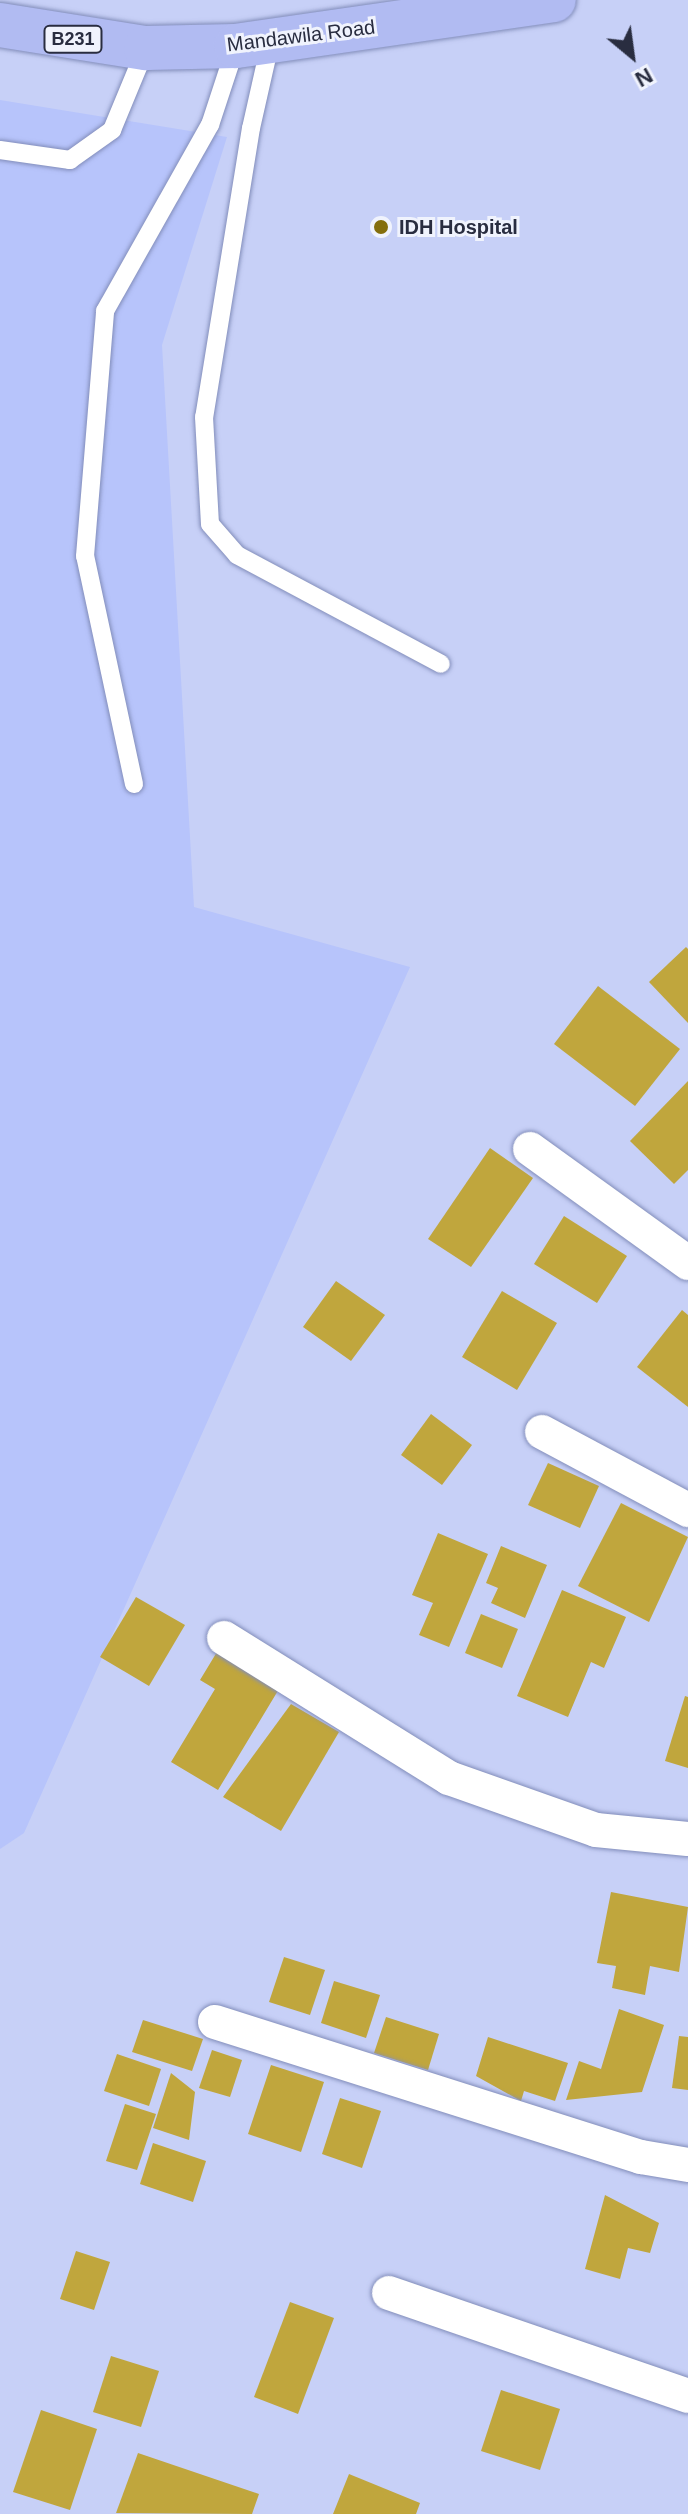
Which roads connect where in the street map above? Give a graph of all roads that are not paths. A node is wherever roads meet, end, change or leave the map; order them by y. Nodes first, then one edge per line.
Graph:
1 (554, 0) edge
2 (0, 25) edge
3 (253, 45) junction
4 (146, 48) junction
5 (0, 150) edge
6 (441, 664) dead end
7 (134, 784) dead end
8 (530, 1149) dead end
9 (688, 1263) edge
10 (542, 1432) dead end
11 (688, 1510) edge
12 (224, 1638) dead end
13 (688, 1839) edge
14 (215, 2022) dead end
15 (688, 2165) edge
16 (389, 2293) dead end
17 (688, 2396) edge

1 - 3 main road, Mandawila Road / B231
2 - 4 main road, Mandawila Road / B231
3 - 4 main road, Mandawila Road / B231
3 - 6 lane
3 - 7 lane
4 - 5 lane
8 - 9 street
10 - 11 street
12 - 13 street
14 - 15 street
16 - 17 street

